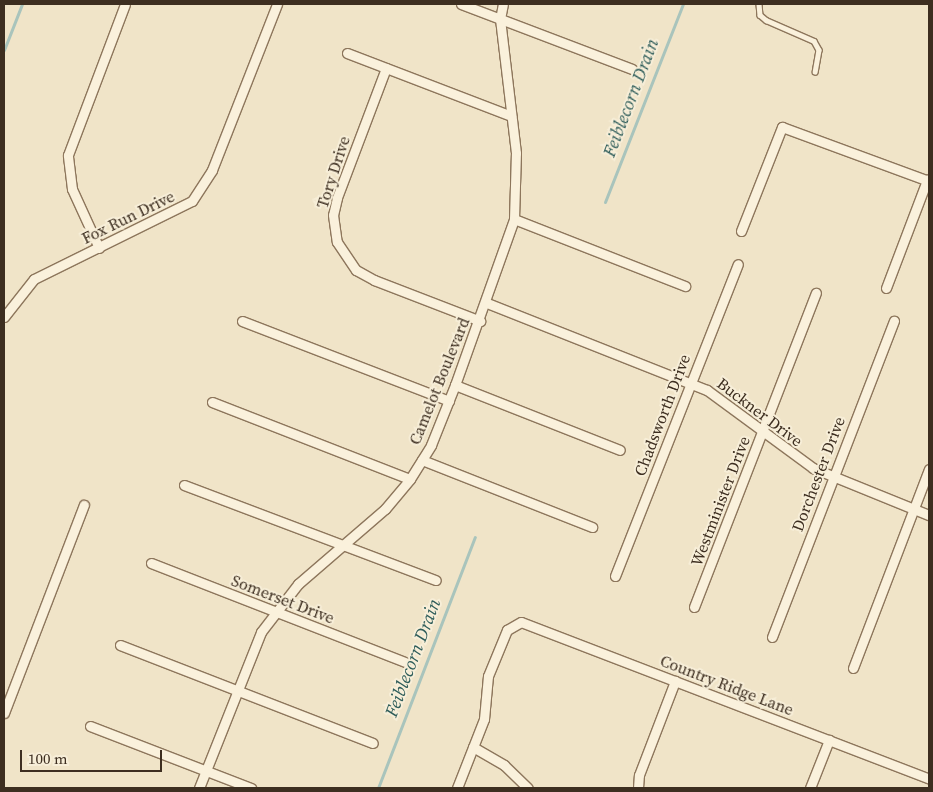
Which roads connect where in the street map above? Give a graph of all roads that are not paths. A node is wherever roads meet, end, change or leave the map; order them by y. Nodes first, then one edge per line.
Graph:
1 (125, 4) edge
2 (277, 4) edge
3 (461, 4) edge
4 (503, 4) edge
5 (759, 4) edge
6 (500, 19) junction
7 (347, 53) dead end
8 (386, 68) junction
9 (632, 69) dead end
10 (815, 72) dead end
11 (511, 116) junction
12 (928, 180) edge
13 (514, 219) junction
14 (740, 231) dead end
15 (99, 248) junction
16 (738, 264) dead end
17 (684, 286) dead end
18 (886, 288) dead end
19 (816, 293) dead end
20 (487, 303) junction
21 (4, 317) edge
22 (242, 321) dead end
23 (480, 321) junction
24 (894, 321) dead end
25 (691, 383) junction
26 (455, 385) junction
27 (449, 401) junction
28 (212, 402) dead end
29 (762, 432) junction
30 (620, 450) dead end
31 (422, 460) junction
32 (929, 469) edge
33 (832, 478) junction
34 (410, 479) junction
35 (184, 485) dead end
36 (84, 505) dead end
37 (914, 509) junction
38 (929, 515) edge
39 (592, 527) dead end
40 (343, 546) junction
41 (151, 563) dead end
42 (615, 576) dead end
43 (436, 580) dead end
44 (694, 607) dead end
45 (274, 612) junction
46 (772, 637) dead end
47 (120, 645) dead end
48 (405, 662) dead end
49 (853, 668) dead end
50 (675, 681) junction
51 (4, 686) edge
52 (13, 689) junction
53 (236, 689) junction
54 (4, 713) edge
55 (90, 726) dead end
56 (829, 740) junction
57 (373, 743) dead end
58 (473, 747) junction
59 (206, 770) junction
60 (929, 779) edge
61 (199, 788) edge
62 (251, 788) edge
63 (457, 788) edge
64 (528, 788) edge
65 (638, 788) edge
66 (810, 788) edge

1 - 15 street
2 - 15 street, Fox Run Drive
3 - 6 street
4 - 6 street, Camelot Boulevard
5 - 10 lane
6 - 9 street
6 - 11 street, Camelot Boulevard
7 - 8 street
8 - 11 street
8 - 23 street, Tory Drive
11 - 13 street, Camelot Boulevard
12 - 14 street
12 - 18 street
13 - 17 street
13 - 20 street, Camelot Boulevard
15 - 21 street, Fox Run Drive
16 - 25 street, Chadsworth Drive
19 - 29 street, Westminister Drive
20 - 23 street, Camelot Boulevard
20 - 25 street, Buckner Drive
22 - 27 street
23 - 26 street, Camelot Boulevard
24 - 33 street, Dorchester Drive
25 - 29 street, Buckner Drive
25 - 42 street, Chadsworth Drive
26 - 27 street, Camelot Boulevard
26 - 30 street
27 - 31 street, Camelot Boulevard
28 - 34 street
29 - 33 street, Buckner Drive
29 - 44 street, Westminister Drive
31 - 34 street, Camelot Boulevard
31 - 39 street
32 - 37 street
33 - 37 street, Buckner Drive
33 - 46 street, Dorchester Drive
34 - 40 street, Camelot Boulevard
35 - 40 street
36 - 52 street
37 - 38 street, Buckner Drive
37 - 49 street
40 - 43 street
40 - 45 street, Camelot Boulevard
41 - 45 street, Somerset Drive
45 - 48 street, Somerset Drive
45 - 53 street, Camelot Boulevard
47 - 53 street
50 - 56 street, Country Ridge Lane
50 - 58 street, Country Ridge Lane
50 - 65 street
51 - 52 street
52 - 54 street
53 - 57 street
53 - 59 street, Camelot Boulevard
55 - 59 street
56 - 60 street, Country Ridge Lane
56 - 66 street
58 - 63 street
58 - 64 street
59 - 61 street, Camelot Boulevard
59 - 62 street

